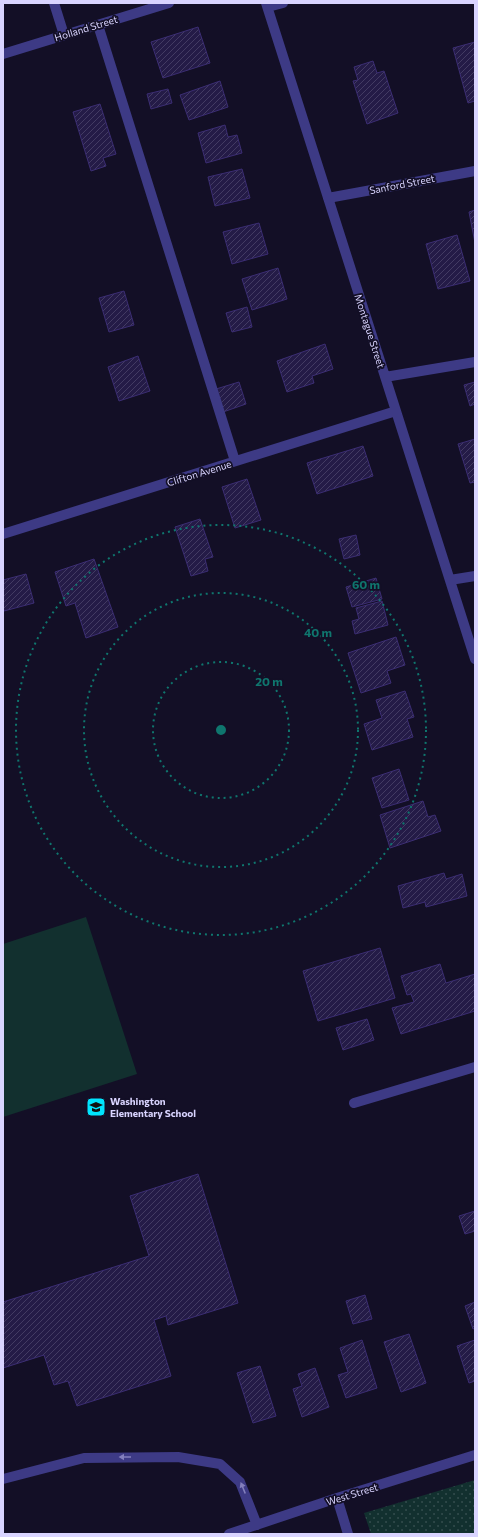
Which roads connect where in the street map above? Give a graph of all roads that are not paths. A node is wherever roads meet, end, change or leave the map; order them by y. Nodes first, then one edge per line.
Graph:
1 (54, 3) edge
2 (169, 3) edge
3 (283, 3) edge
4 (267, 5) edge
5 (98, 25) junction
6 (64, 35) junction
7 (3, 54) edge
8 (475, 170) edge
9 (328, 198) junction
10 (475, 362) edge
11 (385, 377) junction
12 (396, 411) junction
13 (235, 461) junction
14 (3, 534) edge
15 (475, 576) edge
16 (450, 580) junction
17 (475, 659) edge
18 (475, 1067) edge
19 (354, 1103) dead end
20 (475, 1456) edge
21 (3, 1479) edge
22 (337, 1498) junction
23 (257, 1525) junction
24 (229, 1534) edge
25 (348, 1534) edge

1 - 6 street
2 - 5 street, Holland Street
3 - 4 street
4 - 9 street, Montague Street
5 - 6 street, Holland Street
5 - 13 street
6 - 7 street, Holland Street
8 - 9 street, Sanford Street
9 - 11 street, Montague Street
10 - 11 street
11 - 12 street, Montague Street
12 - 13 street, Clifton Avenue
12 - 16 street, Montague Street
13 - 14 street, Clifton Avenue
15 - 16 street
16 - 17 street, Montague Street
18 - 19 street
20 - 22 street, West Street
23 -> 21 street
22 - 23 street, West Street
22 - 25 street
23 - 24 street, West Street

